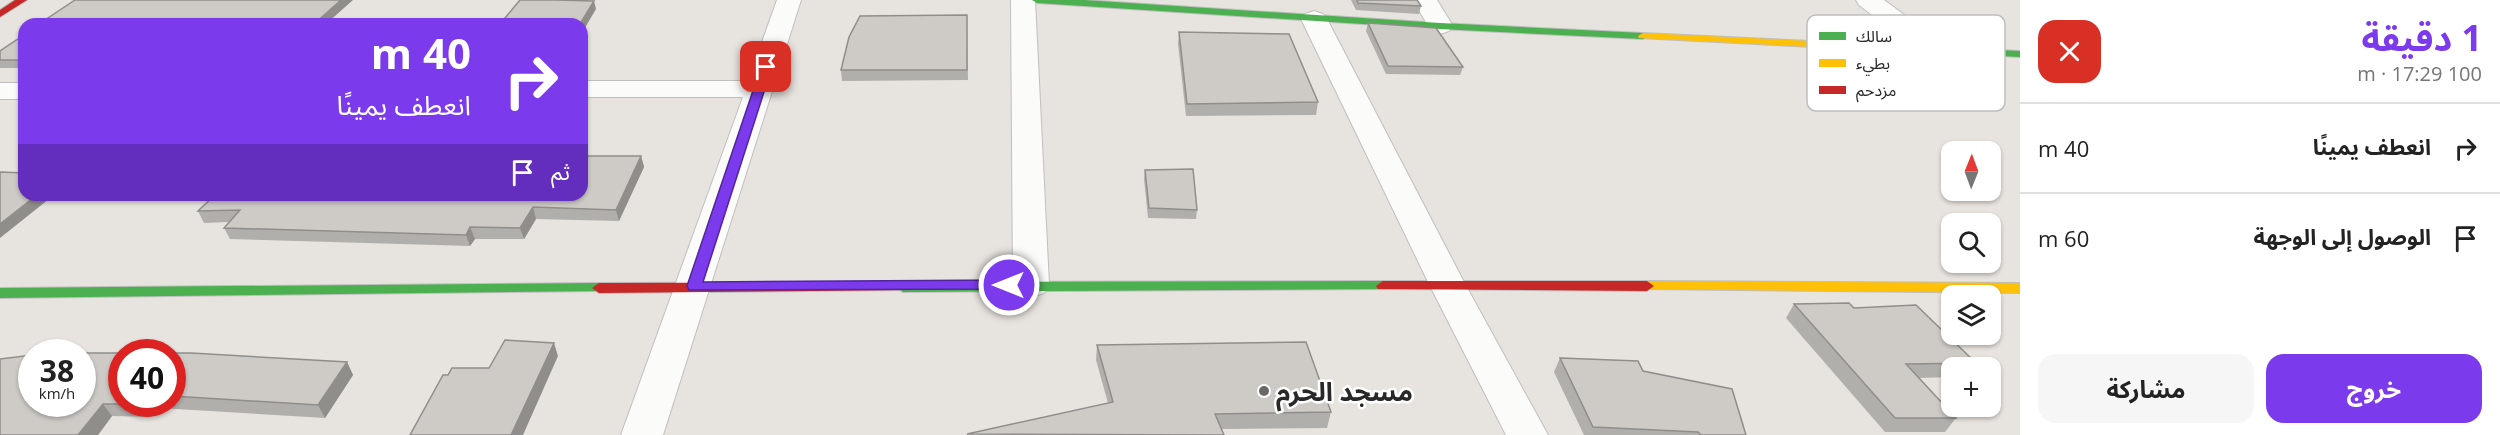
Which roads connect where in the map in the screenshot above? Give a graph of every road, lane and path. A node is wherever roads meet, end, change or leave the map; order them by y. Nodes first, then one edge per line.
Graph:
1 (22, 0) edge
2 (789, 0) edge
3 (1023, 0) edge
4 (1037, 0) edge
5 (1425, 0) edge
6 (1868, 0) edge
7 (1091, 2) edge
8 (0, 14) edge
9 (1888, 15) edge
10 (1314, 19) junction
11 (1440, 26) junction
12 (1807, 44) edge
13 (2005, 53) edge
14 (2020, 54) edge
15 (588, 89) edge
16 (759, 89) junction
17 (0, 91) edge
18 (18, 91) edge
19 (1447, 284) junction
20 (1031, 285) junction
21 (694, 286) junction
22 (2020, 288) edge
23 (0, 293) edge
24 (642, 435) edge
25 (1527, 435) edge

1 - 8 street
2 - 16 street
3 - 20 street
4 - 7 street
5 - 11 street
6 - 9 street
7 - 10 street
10 - 11 street
10 - 19 street
11 - 12 street
13 - 14 street
15 - 16 street
16 - 21 street
17 - 18 street
19 - 20 street
19 - 22 street
19 - 25 street
20 - 21 street
21 - 23 street
21 - 24 street

